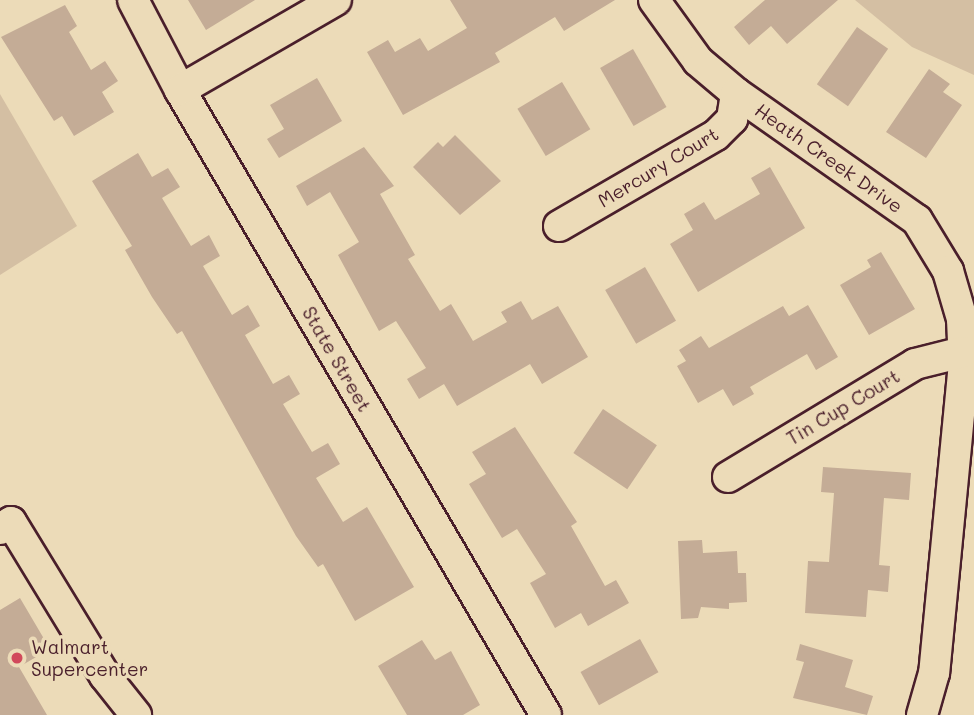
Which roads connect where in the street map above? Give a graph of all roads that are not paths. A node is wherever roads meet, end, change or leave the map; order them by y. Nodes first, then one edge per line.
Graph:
1 (133, 0) edge
2 (336, 0) edge
3 (654, 0) edge
4 (180, 90) junction
5 (736, 93) junction
6 (559, 226) dead end
7 (963, 352) junction
8 (728, 477) dead end
9 (0, 529) edge
10 (136, 715) edge
11 (546, 715) edge
12 (922, 715) edge

1 - 4 street, State Street
2 - 4 street
3 - 5 street, Heath Creek Drive
4 - 11 street, State Street
5 - 6 street, Mercury Court
5 - 7 street, Heath Creek Drive
7 - 8 street, Tin Cup Court
7 - 12 street, Heath Creek Drive
9 - 10 street

